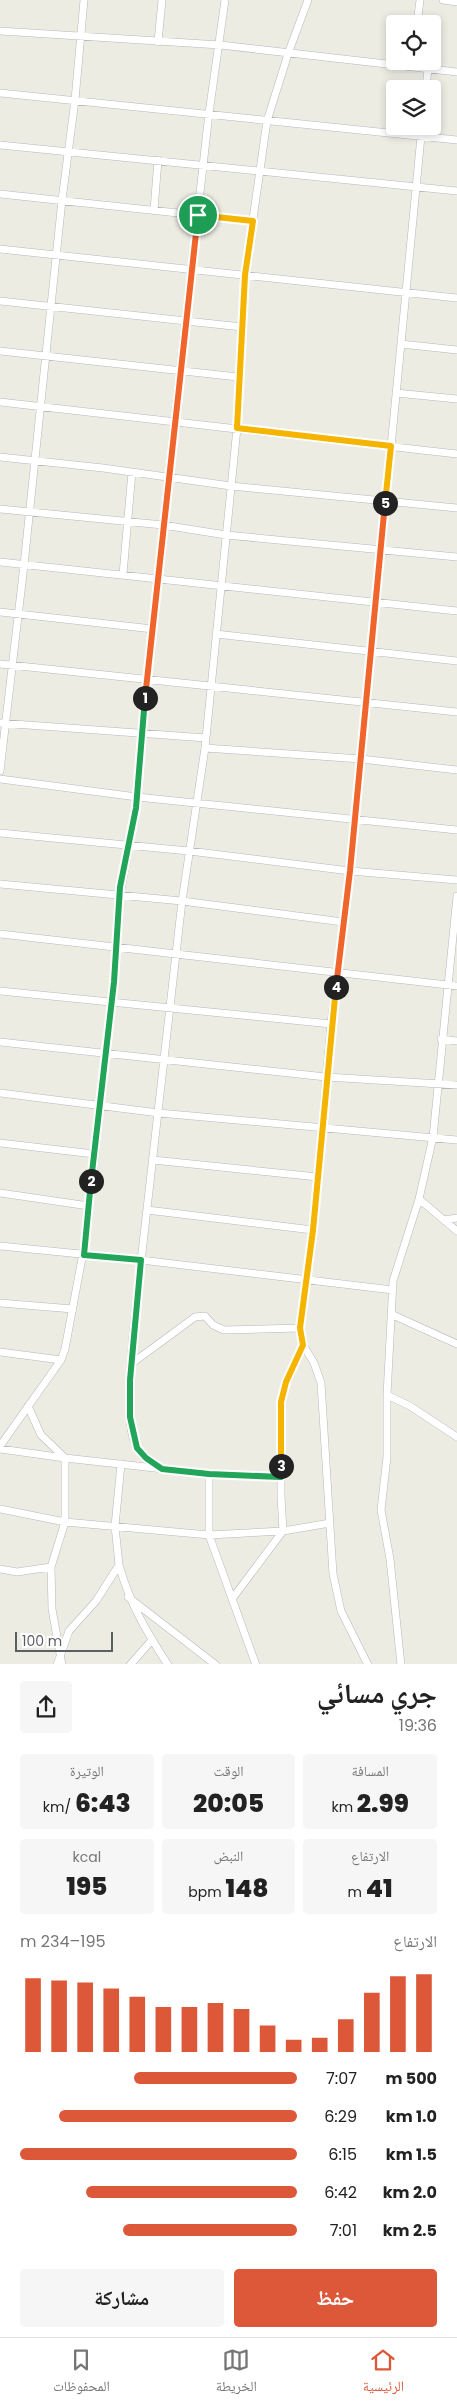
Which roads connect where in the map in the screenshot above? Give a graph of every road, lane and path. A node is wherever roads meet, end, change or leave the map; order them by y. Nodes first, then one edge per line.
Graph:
1 (84, 0) edge
2 (162, 0) edge
3 (224, 0) edge
4 (308, 0) edge
5 (420, 0) edge
6 (443, 0) edge
7 (457, 2) edge
8 (418, 15) edge
9 (0, 31) edge
10 (82, 37) junction
11 (158, 42) junction
12 (220, 45) junction
13 (289, 51) junction
14 (386, 61) edge
15 (441, 70) edge
16 (457, 72) edge
17 (0, 93) edge
18 (75, 100) junction
19 (209, 113) junction
20 (267, 121) junction
21 (422, 136) junction
22 (457, 140) edge
23 (0, 145) edge
24 (70, 153) junction
25 (158, 160) junction
26 (203, 164) junction
27 (261, 170) junction
28 (416, 188) junction
29 (457, 192) edge
30 (0, 194) edge
31 (62, 200) junction
32 (154, 210) junction
33 (198, 215) junction
34 (253, 221) junction
35 (0, 249) edge
36 (56, 255) junction
37 (191, 271) junction
38 (245, 275) junction
39 (405, 293) junction
40 (457, 298) edge
41 (0, 302) edge
42 (51, 307) junction
43 (186, 321) junction
44 (242, 327) junction
45 (401, 344) junction
46 (0, 350) edge
47 (457, 350) edge
48 (45, 355) junction
49 (180, 370) junction
50 (238, 377) junction
51 (396, 393) junction
52 (457, 400) edge
53 (0, 402) edge
54 (40, 406) junction
55 (175, 422) junction
56 (237, 428) junction
57 (391, 446) junction
58 (457, 454) edge
59 (0, 457) edge
60 (34, 460) junction
61 (132, 472) junction
62 (168, 478) junction
63 (231, 486) junction
64 (385, 499) junction
65 (457, 508) edge
66 (0, 509) edge
67 (29, 512) junction
68 (127, 522) junction
69 (163, 526) junction
70 (226, 535) junction
71 (381, 550) junction
72 (457, 557) edge
73 (0, 562) edge
74 (24, 565) junction
75 (123, 574) junction
76 (158, 577) junction
77 (222, 586) junction
78 (377, 603) junction
79 (457, 611) edge
80 (0, 612) edge
81 (18, 613) junction
82 (153, 629) junction
83 (216, 634) junction
84 (371, 652) junction
85 (457, 661) edge
86 (0, 664) edge
87 (12, 665) junction
88 (146, 678) junction
89 (210, 685) junction
90 (366, 702) junction
91 (457, 712) edge
92 (2, 723) edge
93 (141, 734) junction
94 (206, 738) junction
95 (205, 748) junction
96 (361, 760) junction
97 (457, 770) edge
98 (0, 771) edge
99 (0, 780) edge
100 (137, 797) junction
101 (197, 802) junction
102 (354, 818) junction
103 (457, 830) edge
104 (0, 833) edge
105 (128, 845) junction
106 (189, 851) junction
107 (350, 871) junction
108 (457, 880) edge
109 (0, 884) edge
110 (120, 895) junction
111 (457, 896) edge
112 (182, 901) junction
113 (344, 922) junction
114 (0, 934) edge
115 (116, 946) junction
116 (176, 953) junction
117 (337, 973) junction
118 (446, 985) junction
119 (457, 986) edge
120 (0, 990) edge
121 (112, 1003) junction
122 (170, 1008) junction
123 (331, 1024) junction
124 (441, 1039) junction
125 (457, 1041) edge
126 (0, 1042) edge
127 (106, 1054) junction
128 (164, 1060) junction
129 (326, 1077) junction
130 (439, 1083) junction
131 (457, 1085) edge
132 (0, 1093) edge
133 (99, 1106) junction
134 (159, 1113) junction
135 (322, 1126) junction
136 (432, 1137) junction
137 (457, 1140) edge
138 (0, 1143) edge
139 (94, 1154) junction
140 (153, 1160) junction
141 (318, 1177) junction
142 (0, 1193) edge
143 (419, 1199) junction
144 (89, 1206) junction
145 (147, 1210) junction
146 (457, 1218) edge
147 (444, 1220) junction
148 (313, 1230) junction
149 (457, 1231) edge
150 (0, 1246) edge
151 (84, 1255) junction
152 (141, 1260) junction
153 (307, 1280) junction
154 (393, 1290) junction
155 (0, 1303) edge
156 (73, 1309) junction
157 (393, 1315) junction
158 (300, 1328) junction
159 (457, 1344) edge
160 (303, 1345) junction
161 (0, 1352) edge
162 (61, 1360) junction
163 (131, 1364) junction
164 (387, 1395) junction
165 (28, 1406) junction
166 (457, 1437) edge
167 (0, 1447) edge
168 (65, 1458) junction
169 (121, 1464) junction
170 (162, 1469) junction
171 (209, 1474) junction
172 (281, 1477) junction
173 (0, 1509) edge
174 (65, 1522) junction
175 (330, 1523) junction
176 (114, 1526) junction
177 (284, 1531) junction
178 (209, 1535) junction
179 (120, 1565) junction
180 (51, 1567) junction
181 (0, 1570) edge
182 (128, 1597) junction
183 (232, 1599) junction
184 (152, 1640) junction
185 (61, 1654) junction
186 (57, 1664) edge
187 (62, 1664) edge
188 (130, 1664) edge
189 (168, 1664) edge
190 (216, 1664) edge
191 (256, 1664) edge
192 (368, 1664) edge
193 (401, 1664) edge

1 - 10 street
2 - 11 street
3 - 12 street
4 - 13 street
5 - 8 street
6 - 7 street
9 - 10 street
10 - 11 street
10 - 18 street
11 - 12 street
12 - 13 street
12 - 19 street
13 - 14 street
13 - 20 street
15 - 16 street
17 - 18 street
18 - 19 street
18 - 24 street
19 - 20 street
19 - 26 street
20 - 21 street
20 - 27 street
21 - 22 street
21 - 28 street
23 - 24 street
24 - 25 street
24 - 31 street
25 - 26 street
25 - 32 street
26 - 27 street
26 - 33 street
27 - 28 street
27 - 34 street
28 - 29 street
28 - 39 street
30 - 31 street
31 - 32 street
31 - 36 street
32 - 33 street
33 - 34 street
33 - 37 street
34 - 38 street
35 - 36 street
36 - 37 street
36 - 42 street
37 - 38 street
37 - 43 street
38 - 39 street
38 - 44 street
39 - 40 street
39 - 45 street
41 - 42 street
42 - 43 street
42 - 48 street
43 - 44 street
43 - 49 street
44 - 50 street
45 - 47 street
45 - 51 street
46 - 48 street
48 - 49 street
48 - 54 street
49 - 50 street
49 - 55 street
50 - 56 street
51 - 52 street
51 - 57 street
53 - 54 street
54 - 55 street
54 - 60 street
55 - 56 street
55 - 62 street
56 - 57 street
56 - 63 street
57 - 58 street
57 - 64 street
59 - 60 street
60 - 61 street
60 - 67 street
61 - 62 street
61 - 68 street
62 - 63 street
62 - 69 street
63 - 64 street
63 - 70 street
64 - 65 street
64 - 71 street
66 - 67 street
67 - 68 street
67 - 74 street
68 - 69 street
68 - 75 street
69 - 70 street
69 - 76 street
70 - 71 street
70 - 77 street
71 - 72 street
71 - 78 street
73 - 74 street
74 - 75 street
74 - 81 street
75 - 76 street
76 - 77 street
76 - 82 street
77 - 78 street
77 - 83 street
78 - 79 street
78 - 84 street
80 - 81 street
81 - 82 street
81 - 87 street
82 - 88 street
83 - 84 street
83 - 89 street
84 - 85 street
84 - 90 street
86 - 87 street
87 - 88 street
87 - 92 street
88 - 89 street
88 - 93 street
89 - 90 street
89 - 94 street
90 - 91 street
90 - 96 street
92 - 93 street
92 - 98 street
93 - 94 street
93 - 100 street
94 - 95 street
95 - 96 street
95 - 101 street
96 - 97 street
96 - 102 street
99 - 100 street
100 - 101 street
100 - 105 street
101 - 102 street
101 - 106 street
102 - 103 street
102 - 107 street
104 - 105 street
105 - 106 street
105 - 110 street
106 - 107 street
106 - 112 street
107 - 108 street
107 - 113 street
109 - 110 street
110 - 112 street
110 - 115 street
111 - 118 street
112 - 113 street
112 - 116 street
113 - 117 street
114 - 115 street
115 - 116 street
115 - 121 street
116 - 117 street
116 - 122 street
117 - 118 street
117 - 123 street
118 - 119 street
118 - 124 street
120 - 121 street
121 - 122 street
121 - 127 street
122 - 123 street
122 - 128 street
123 - 129 street
124 - 125 street
124 - 130 street
126 - 127 street
127 - 128 street
127 - 133 street
128 - 129 street
128 - 134 street
129 - 130 street
129 - 135 street
130 - 131 street
130 - 136 street
132 - 133 street
133 - 134 street
133 - 139 street
134 - 135 street
134 - 140 street
135 - 136 street
135 - 141 street
136 - 137 street
136 - 143 street
138 - 139 street
139 - 144 street
140 - 141 street
140 - 145 street
141 - 148 street
142 - 144 street
143 - 147 street
143 - 154 street
144 - 151 street
145 - 148 street
145 - 152 street
146 - 147 street
147 - 149 street
148 - 153 street
150 - 151 street
151 - 152 street
151 - 156 street
152 - 153 street
152 - 163 street
153 - 154 street
153 - 158 street
154 - 157 street
155 - 156 street
156 - 162 street
157 - 159 street
157 - 164 street
158 - 160 street
158 - 163 street
160 - 172 street
160 - 175 street
161 - 162 street
162 - 165 street
163 - 170 street
164 - 166 street
164 - 193 street
165 - 167 street
165 - 168 street
167 - 168 street
168 - 169 street
168 - 174 street
169 - 170 street
169 - 176 street
170 - 171 street
171 - 172 street
171 - 178 street
172 - 177 street
173 - 174 street
174 - 176 street
174 - 180 street
175 - 177 street
175 - 192 street
176 - 178 street
176 - 179 street
177 - 178 street
177 - 183 street
178 - 183 street
179 - 182 street
179 - 185 street
180 - 181 street
180 - 185 street
182 - 184 street
182 - 190 street
183 - 191 street
184 - 188 street
184 - 189 street
185 - 186 street
185 - 187 street

